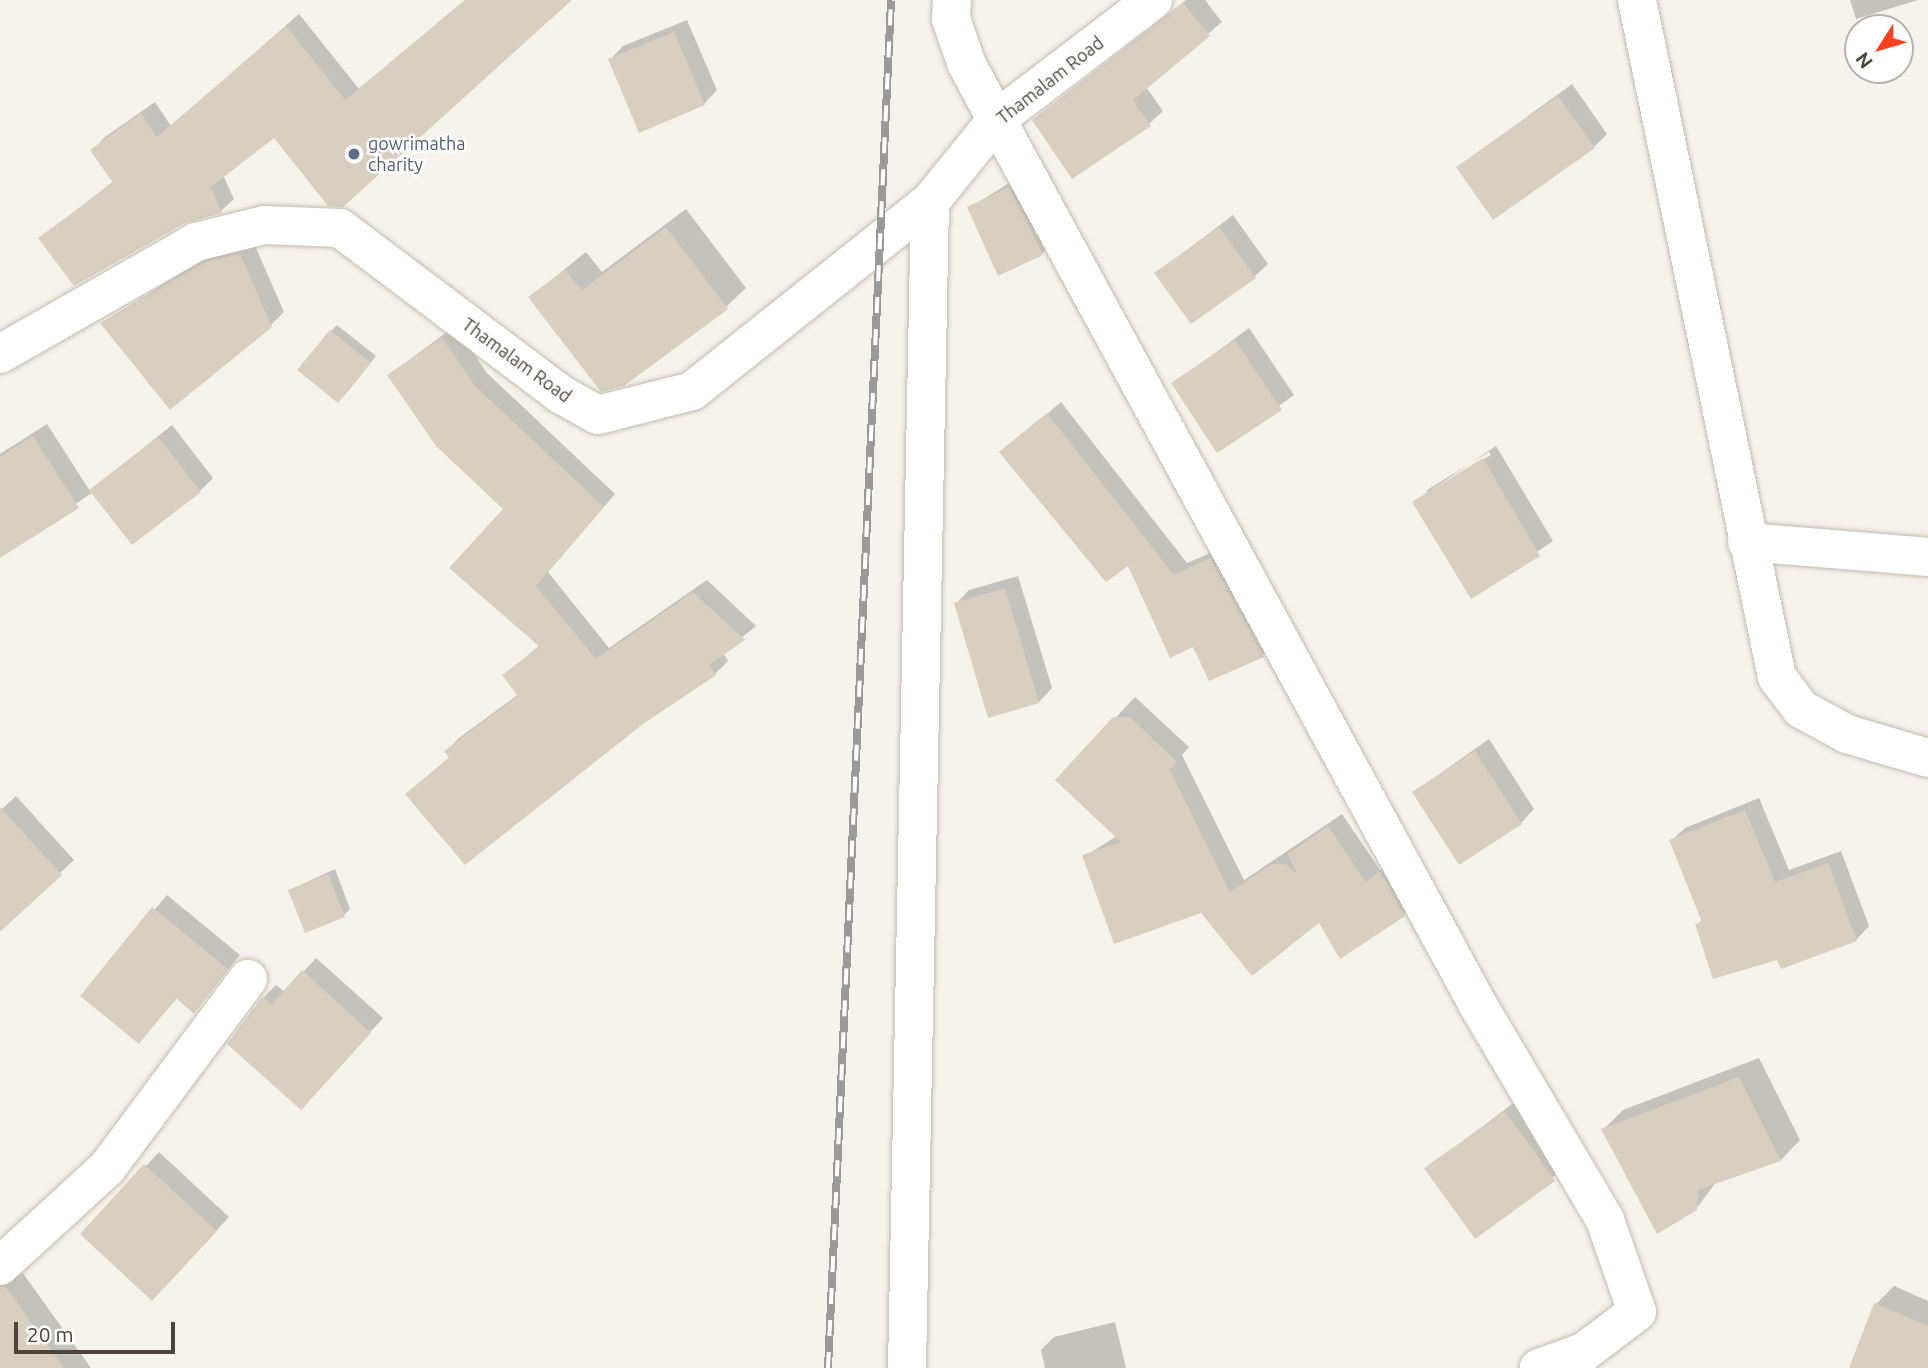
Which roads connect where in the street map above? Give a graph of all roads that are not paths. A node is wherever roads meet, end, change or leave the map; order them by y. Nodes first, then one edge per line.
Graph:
1 (952, 0) edge
2 (1153, 0) edge
3 (1637, 0) edge
4 (998, 118) junction
5 (930, 202) junction
6 (0, 354) edge
7 (1747, 542) junction
8 (1928, 557) edge
9 (1928, 758) edge
10 (248, 979) dead end
11 (0, 1266) edge
12 (907, 1368) edge
13 (1539, 1368) edge

1 - 4 street
2 - 4 street, Thamalam Road
3 - 7 street
4 - 5 street, Thamalam Road
4 - 13 street
5 - 6 street, Thamalam Road
5 - 12 street
7 - 8 street
7 - 9 street
10 - 11 street

